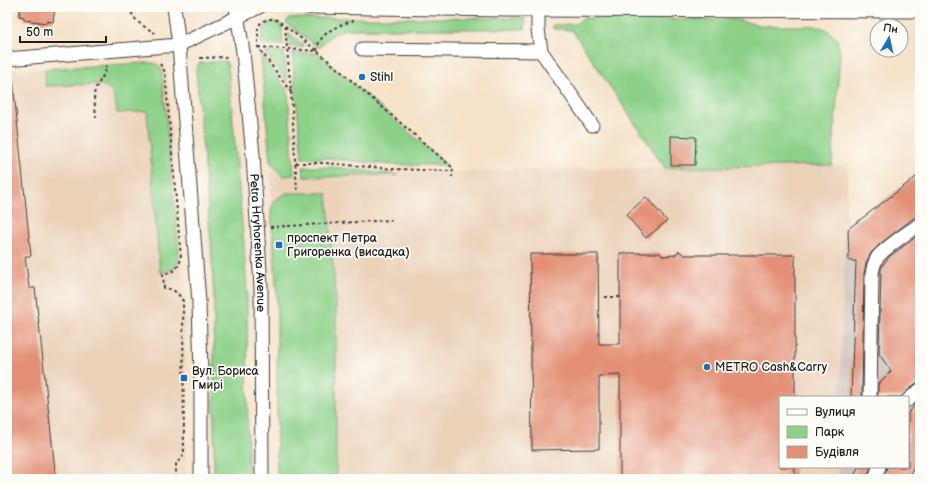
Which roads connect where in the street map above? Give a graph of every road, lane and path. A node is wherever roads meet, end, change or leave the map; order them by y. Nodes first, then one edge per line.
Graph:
1 (129, 7) edge
2 (174, 7) edge
3 (259, 7) edge
4 (309, 7) edge
5 (538, 10) junction
6 (920, 11) edge
7 (236, 12) edge
8 (356, 20) dead end
9 (285, 26) junction
10 (156, 33) dead end
11 (179, 45) junction
12 (258, 47) junction
13 (362, 49) dead end
14 (287, 50) junction
15 (317, 51) junction
16 (541, 51) junction
17 (227, 57) dead end
18 (200, 58) dead end
19 (7, 59) edge
20 (106, 64) dead end
21 (160, 64) dead end
22 (292, 92) junction
23 (96, 118) dead end
24 (592, 125) dead end
25 (296, 163) junction
26 (453, 171) junction
27 (452, 177) dead end
28 (297, 190) dead end
29 (392, 220) dead end
30 (920, 224) edge
31 (258, 227) junction
32 (605, 297) dead end
33 (620, 297) dead end
34 (920, 390) edge
35 (870, 396) edge
36 (909, 399) edge
37 (879, 468) edge
38 (920, 471) edge
39 (176, 479) edge
40 (201, 479) edge
41 (262, 479) edge
42 (875, 479) edge
43 (917, 479) edge

1 - 10 path
2 - 11 street
3 - 7 street
4 - 5 street
5 - 6 street
5 - 16 street
7 - 11 street
7 - 31 street, Petra Hryhorenka Avenue
8 - 15 path
9 - 12 path
9 - 14 path
9 - 15 path
11 - 19 street
11 - 40 street
12 - 14 path
12 - 22 path
13 - 16 street
14 - 15 path
14 - 22 path
15 - 26 path
16 - 24 street
17 - 18 path
20 - 23 path
21 - 39 path
22 - 25 path
25 - 26 path
25 - 28 path
26 - 27 path
29 - 31 path
30 - 35 street
31 - 41 street, Petra Hryhorenka Avenue
32 - 33 path
34 - 36 street
37 - 42 street
38 - 43 street

